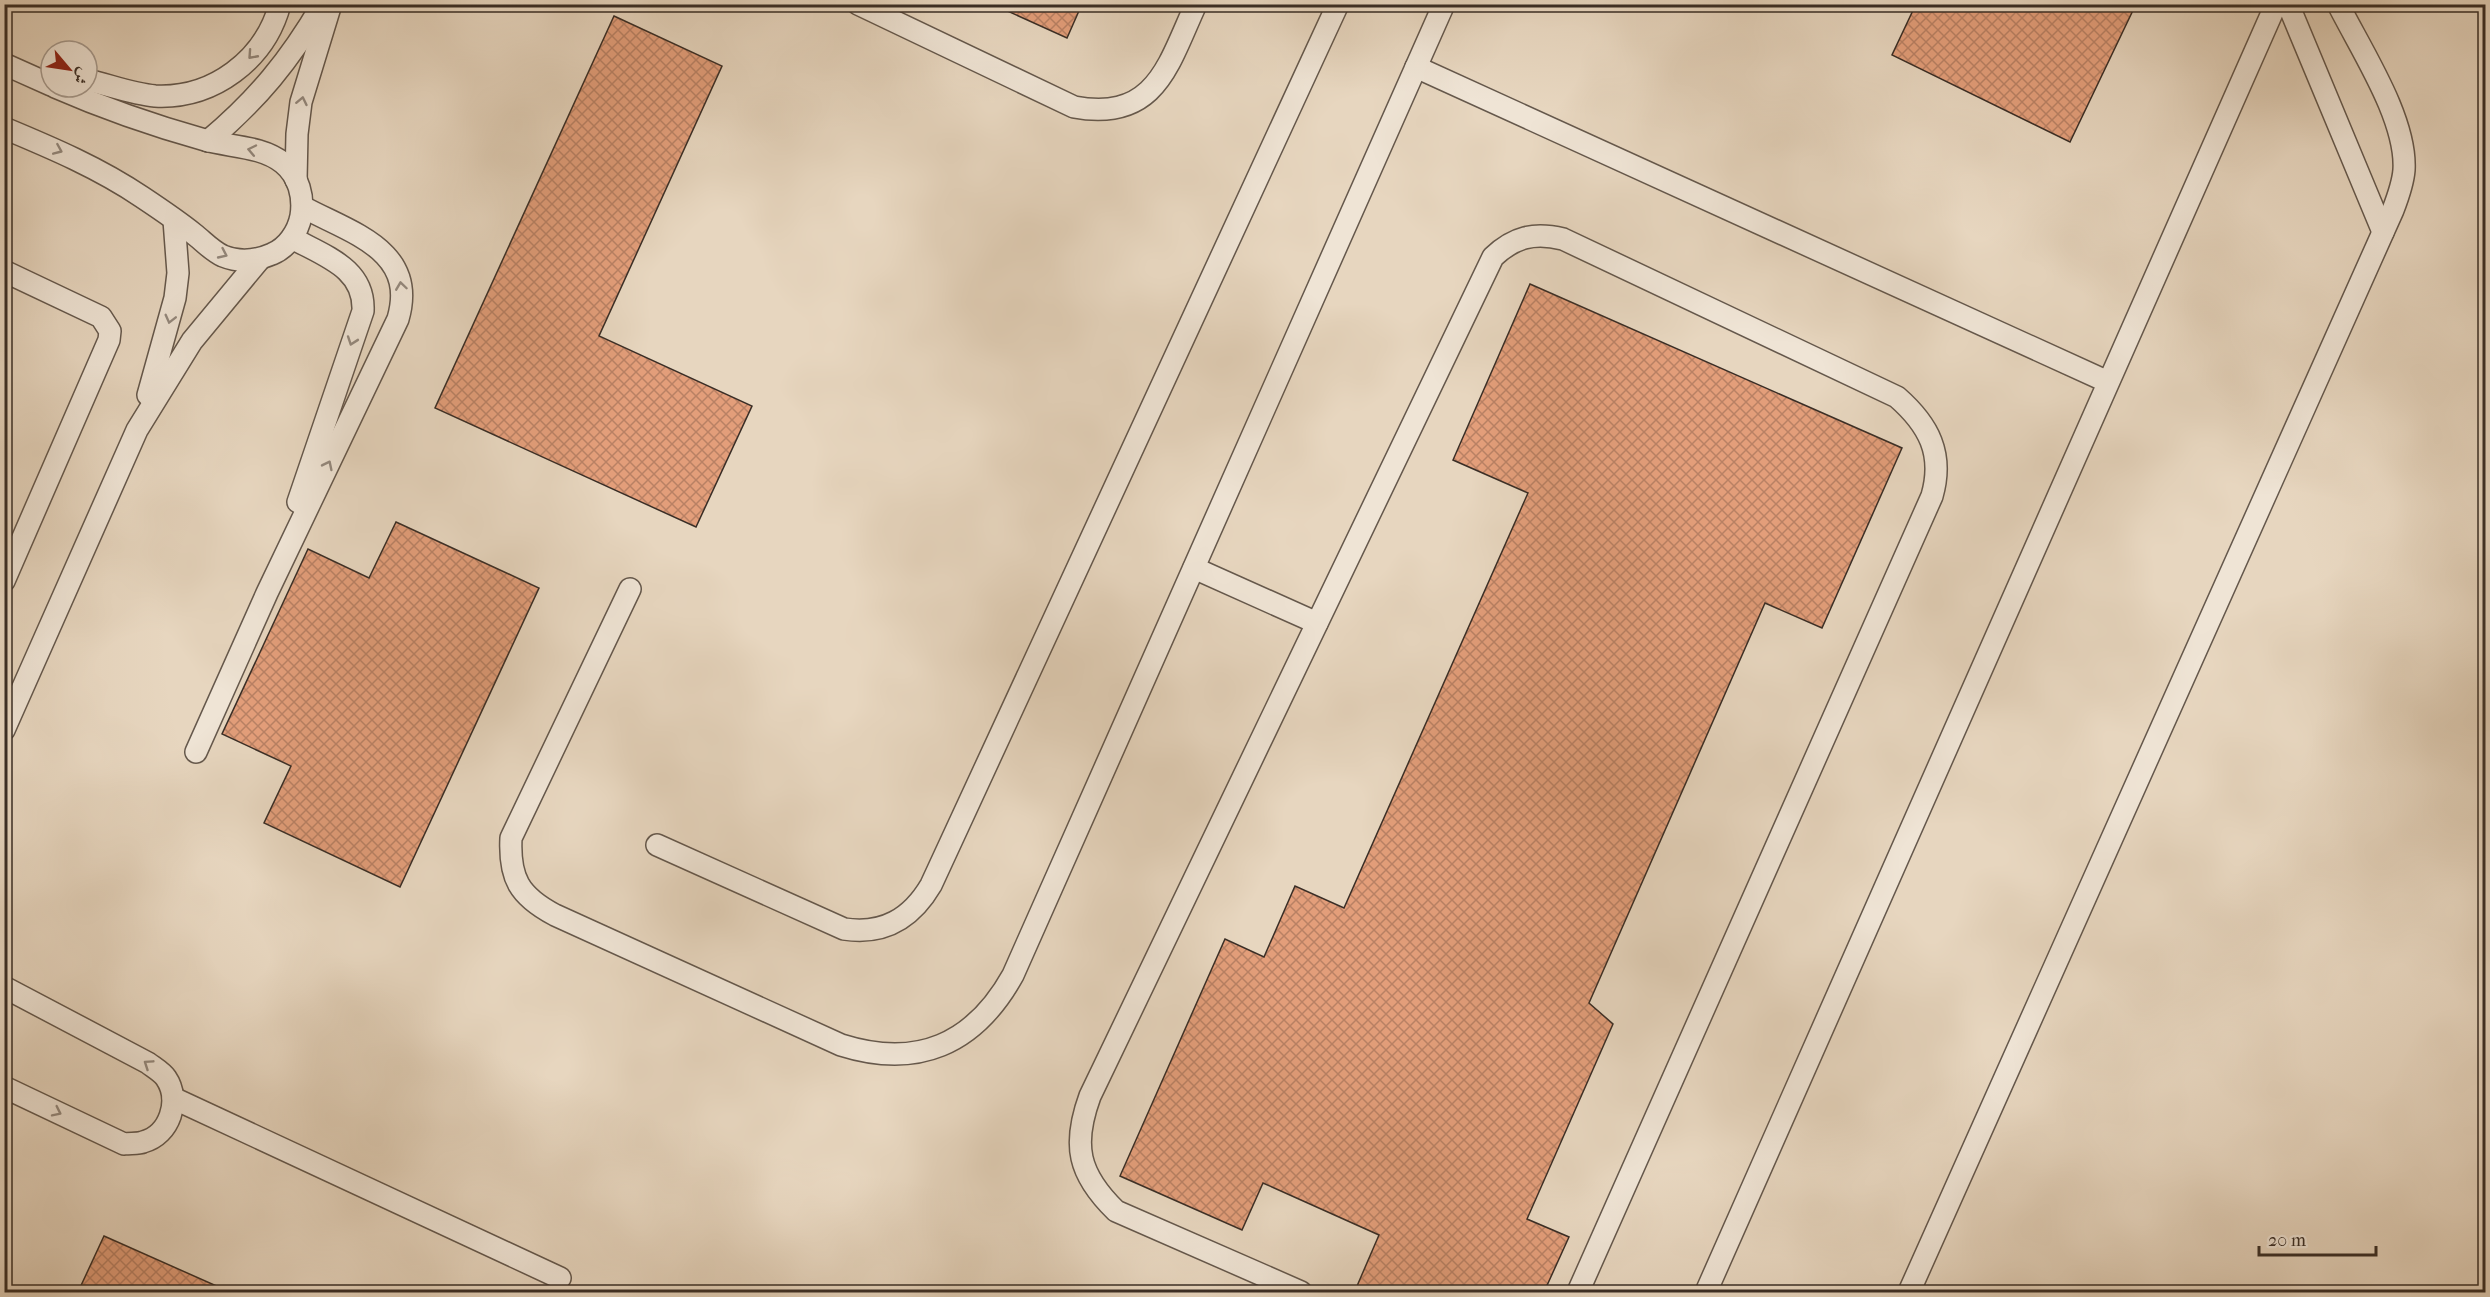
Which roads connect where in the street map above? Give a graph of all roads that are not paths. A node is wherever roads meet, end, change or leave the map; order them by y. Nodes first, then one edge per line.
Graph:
1 (280, 4) edge
2 (323, 4) edge
3 (332, 4) edge
4 (858, 4) edge
5 (1196, 4) edge
6 (1338, 4) edge
7 (1444, 4) edge
8 (2276, 4) edge
9 (2288, 4) edge
10 (2338, 4) edge
11 (4, 63) edge
12 (1416, 68) junction
13 (39, 70) edge
14 (39, 79) edge
15 (99, 83) edge
16 (89, 99) edge
17 (4, 128) edge
18 (208, 141) junction
19 (296, 180) junction
20 (303, 207) junction
21 (174, 220) junction
22 (2384, 232) junction
23 (292, 238) junction
24 (259, 260) junction
25 (4, 271) edge
26 (2108, 382) junction
27 (137, 430) junction
28 (1194, 568) junction
29 (4, 581) edge
30 (630, 589) dead end
31 (267, 593) junction
32 (1317, 623) junction
33 (4, 730) edge
34 (196, 752) dead end
35 (657, 845) dead end
36 (4, 987) edge
37 (4, 1087) edge
38 (173, 1098) junction
39 (560, 1278) dead end
40 (1301, 1293) edge
41 (1578, 1293) edge
42 (1707, 1293) edge
43 (1909, 1293) edge

1 -> 15 lane
2 - 18 lane
19 -> 3 lane
4 - 5 lane
6 - 35 lane
7 - 12 lane
8 - 26 lane
9 - 22 lane
10 - 22 lane
11 - 13 lane
11 - 14 lane
12 - 26 lane
12 - 28 lane
16 - 18 lane
17 -> 21 lane
19 -> 18 lane
19 - 20 lane
20 - 23 lane
31 -> 20 lane
21 -> 24 lane
21 -> 27 lane
22 - 43 lane
23 - 24 lane
23 -> 31 lane
24 - 27 lane
25 - 29 lane
26 - 42 lane
27 - 33 lane
28 - 30 lane
28 - 32 lane
31 - 34 lane
32 - 40 lane
32 - 41 lane
38 -> 36 lane
37 -> 38 lane
38 - 39 lane

